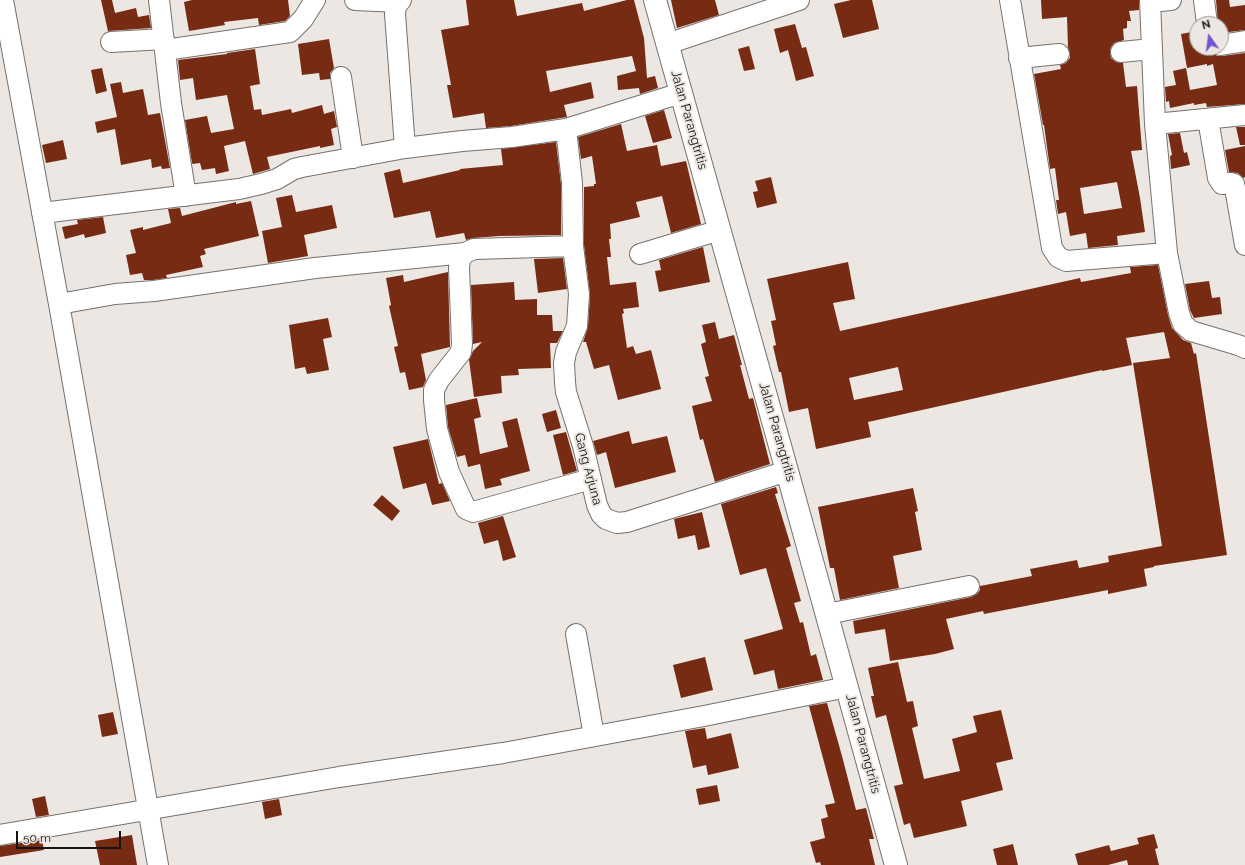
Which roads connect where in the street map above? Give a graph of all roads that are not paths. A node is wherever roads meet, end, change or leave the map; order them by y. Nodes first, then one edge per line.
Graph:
1 (159, 0) edge
2 (315, 0) edge
3 (355, 0) edge
4 (655, 0) edge
5 (800, 0) edge
6 (1010, 0) edge
7 (1171, 0) edge
8 (1204, 0) edge
9 (400, 1) edge
10 (1150, 1) edge
11 (3, 2) edge
12 (1206, 16) edge
13 (1245, 41) edge
14 (111, 42) dead end
15 (165, 44) junction
16 (667, 44) junction
17 (1229, 44) edge
18 (1152, 49) junction
19 (1121, 52) dead end
20 (1058, 54) dead end
21 (1019, 58) junction
22 (341, 77) dead end
23 (680, 93) junction
24 (1245, 115) edge
25 (1208, 119) junction
26 (1155, 124) junction
27 (566, 129) junction
28 (405, 148) junction
29 (353, 158) junction
30 (186, 196) junction
31 (42, 212) junction
32 (720, 230) junction
33 (1245, 245) edge
34 (573, 246) junction
35 (465, 253) junction
36 (1167, 253) junction
37 (640, 254) dead end
38 (59, 304) junction
39 (1245, 348) edge
40 (788, 471) junction
41 (591, 479) junction
42 (969, 586) dead end
43 (827, 614) junction
44 (576, 634) dead end
45 (847, 687) junction
46 (594, 736) junction
47 (148, 810) junction
48 (0, 834) edge
49 (158, 865) edge
50 (896, 865) edge

1 - 15 street
2 - 15 street
3 - 9 street
4 - 16 main road, Jalan Parangtritis
5 - 16 street
6 - 21 street
7 - 10 street
8 - 12 street
9 - 28 street
10 - 18 street
11 - 31 street
13 - 17 street
14 - 15 street
15 - 30 street
16 - 23 main road, Jalan Parangtritis
18 - 19 street
18 - 26 street
20 - 21 street
21 - 36 street
22 - 29 street
23 - 27 street
23 - 32 main road, Jalan Parangtritis
24 - 25 street
25 - 26 street
25 - 33 street
26 - 36 street
27 - 28 street
27 - 34 street
28 - 29 street
29 - 30 street
30 - 31 street
31 - 38 street
32 - 37 street
32 - 40 main road, Jalan Parangtritis
34 - 35 street
34 - 41 street, Gang Arjuna
35 - 38 street
35 - 41 street
36 - 39 street
38 - 47 street
40 - 41 street, Gang Arjuna
40 - 43 main road, Jalan Parangtritis
42 - 43 street
43 - 45 main road, Jalan Parangtritis
44 - 46 street
45 - 46 street
45 - 50 main road, Jalan Parangtritis
46 - 47 street
47 - 48 street
47 - 49 street

